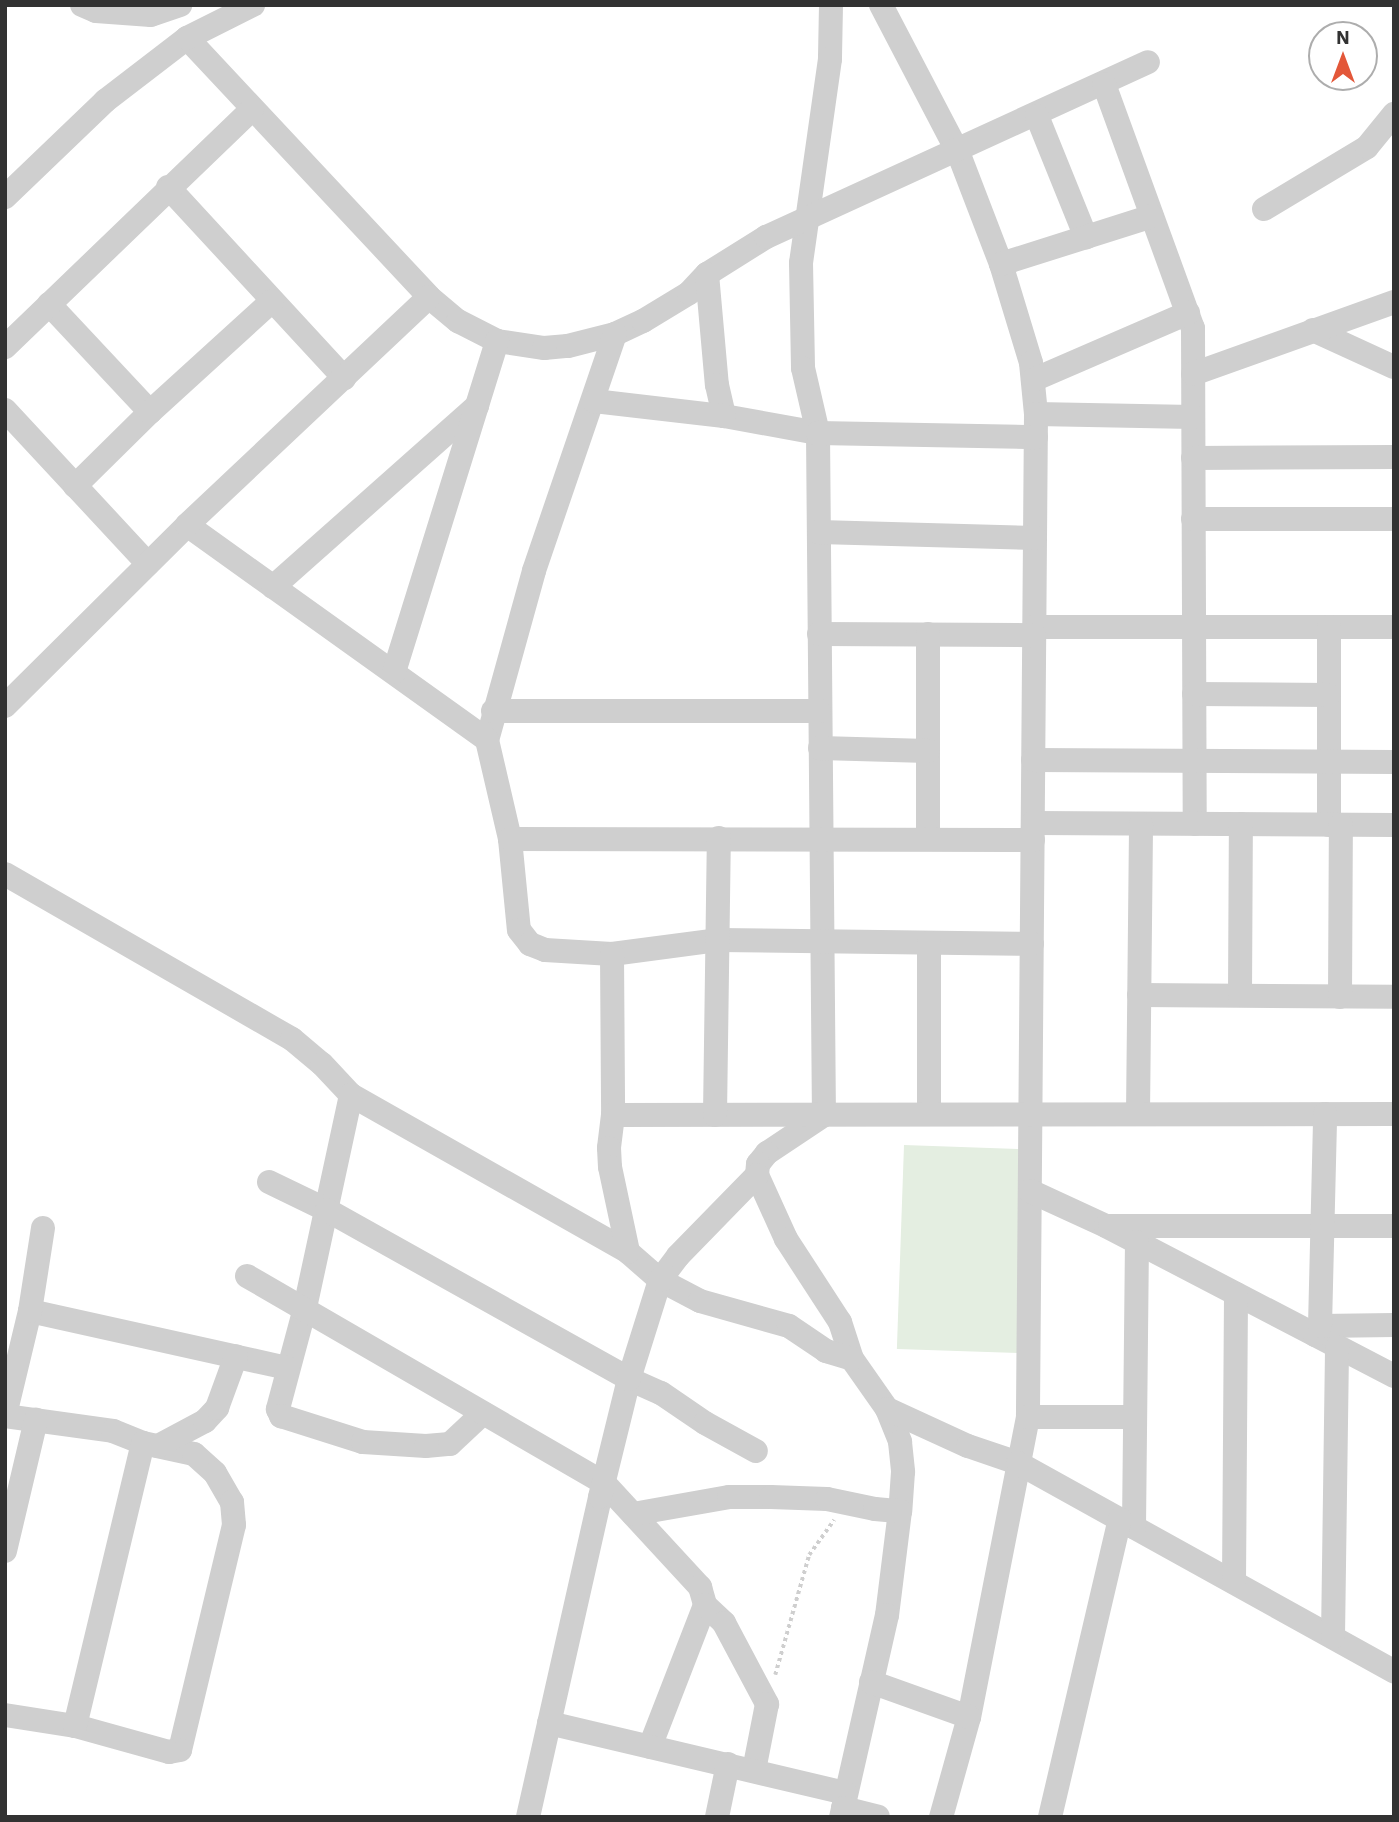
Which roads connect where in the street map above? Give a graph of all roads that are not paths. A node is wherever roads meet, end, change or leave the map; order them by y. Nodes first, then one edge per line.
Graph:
1 (82, 5) edge
2 (180, 5) edge
3 (253, 5) edge
4 (831, 5) edge
5 (887, 10) edge
6 (187, 38) junction
7 (1149, 62) dead end
8 (1104, 85) junction
9 (252, 109) junction
10 (1394, 114) edge
11 (1037, 116) junction
12 (958, 152) junction
13 (168, 187) junction
14 (5, 197) edge
15 (1264, 209) dead end
16 (1152, 216) junction
17 (808, 217) junction
18 (1086, 237) junction
19 (1001, 264) junction
20 (707, 274) junction
21 (429, 297) junction
22 (272, 301) junction
23 (1394, 302) edge
24 (49, 304) junction
25 (1188, 313) junction
26 (1313, 330) junction
27 (614, 334) junction
28 (497, 341) junction
29 (5, 346) edge
30 (1394, 367) edge
31 (1193, 374) junction
32 (344, 379) junction
33 (1033, 380) junction
34 (594, 401) junction
35 (477, 405) junction
36 (5, 410) edge
37 (150, 412) junction
38 (724, 416) junction
39 (1193, 416) junction
40 (1036, 425) junction
41 (818, 433) junction
42 (1394, 457) edge
43 (1193, 458) junction
44 (75, 486) junction
45 (1194, 519) junction
46 (1394, 519) edge
47 (187, 526) junction
48 (819, 532) junction
49 (1035, 537) junction
50 (148, 564) junction
51 (274, 587) junction
52 (1194, 627) junction
53 (1329, 627) junction
54 (1394, 627) edge
55 (1034, 631) junction
56 (819, 634) junction
57 (929, 634) junction
58 (394, 672) junction
59 (1194, 694) junction
60 (1329, 695) junction
61 (5, 706) edge
62 (493, 710) junction
63 (819, 711) junction
64 (486, 740) junction
65 (820, 748) junction
66 (929, 751) junction
67 (1033, 760) junction
68 (1195, 761) junction
69 (1329, 761) junction
70 (1394, 762) edge
71 (1141, 824) junction
72 (1195, 824) junction
73 (1241, 824) junction
74 (1335, 825) junction
75 (1394, 825) edge
76 (1033, 832) junction
77 (719, 838) junction
78 (510, 839) junction
79 (820, 839) junction
80 (929, 839) junction
81 (5, 874) edge
82 (719, 940) junction
83 (821, 942) junction
84 (929, 943) junction
85 (1032, 944) junction
86 (612, 954) junction
87 (1139, 995) junction
88 (1240, 996) junction
89 (1340, 997) junction
90 (1394, 997) edge
91 (351, 1095) junction
92 (929, 1114) junction
93 (1031, 1114) junction
94 (1138, 1114) junction
95 (1325, 1114) junction
96 (1394, 1114) edge
97 (613, 1115) junction
98 (715, 1115) junction
99 (824, 1115) junction
100 (757, 1175) junction
101 (269, 1182) dead end
102 (1030, 1191) junction
103 (327, 1210) junction
104 (1106, 1226) junction
105 (1322, 1226) junction
106 (1394, 1226) edge
107 (43, 1228) dead end
108 (1137, 1242) junction
109 (628, 1252) junction
110 (247, 1276) dead end
111 (660, 1280) junction
112 (1236, 1294) junction
113 (305, 1308) junction
114 (30, 1311) junction
115 (1394, 1325) edge
116 (1317, 1330) junction
117 (1337, 1347) junction
118 (236, 1356) junction
119 (852, 1359) junction
120 (288, 1368) junction
121 (1394, 1376) edge
122 (629, 1378) junction
123 (887, 1409) junction
124 (483, 1413) junction
125 (5, 1416) edge
126 (1135, 1417) junction
127 (1028, 1418) junction
128 (36, 1420) junction
129 (150, 1445) junction
130 (756, 1451) dead end
131 (1018, 1463) junction
132 (604, 1483) junction
133 (900, 1511) junction
134 (633, 1514) junction
135 (1127, 1523) junction
136 (5, 1551) edge
137 (1234, 1582) junction
138 (705, 1605) junction
139 (1333, 1637) junction
140 (1394, 1671) edge
141 (871, 1682) junction
142 (5, 1715) edge
143 (969, 1717) junction
144 (549, 1724) junction
145 (75, 1726) junction
146 (650, 1747) junction
147 (728, 1764) junction
148 (754, 1770) junction
149 (843, 1806) edge
150 (528, 1817) edge
151 (717, 1817) edge
152 (878, 1817) edge
153 (941, 1817) edge
154 (1051, 1817) edge

1 - 2 street
3 - 6 street
4 - 17 street
5 - 12 street
6 - 9 street
6 - 14 street
7 - 8 street
8 - 11 street
8 - 16 street
9 - 13 street
9 - 21 street
10 - 15 street
11 - 12 street
11 - 18 street
12 - 17 street
12 - 19 street
13 - 22 street
13 - 24 street
16 - 18 street
16 - 25 street
17 - 20 street
17 - 41 street
18 - 19 street
19 - 33 street
20 - 27 street
20 - 38 street
21 - 28 street
21 - 32 street
22 - 32 street
22 - 37 street
23 - 26 street
24 - 29 street
24 - 37 street
25 - 31 street
25 - 33 street
26 - 30 street
26 - 31 street
27 - 28 street
27 - 34 street
28 - 35 street
31 - 39 street
32 - 47 street
33 - 40 street
34 - 38 street
34 - 62 street
35 - 51 street
35 - 58 street
36 - 44 street
37 - 44 street
38 - 41 street
39 - 40 street
39 - 43 street
40 - 41 street
40 - 49 street
41 - 48 street
42 - 43 street
43 - 45 street
44 - 50 street
45 - 46 street
45 - 52 street
47 - 50 street
47 - 51 street
48 - 49 street
48 - 56 street
49 - 55 street
50 - 61 street
51 - 58 street
52 - 53 street
52 - 55 street
52 - 59 street
53 - 54 street
53 - 60 street
55 - 57 street
55 - 67 street
56 - 57 street
56 - 63 street
57 - 66 street
58 - 64 street
59 - 60 street
59 - 68 street
60 - 69 street
62 - 63 street
62 - 64 street
63 - 65 street
64 - 78 street
65 - 66 street
65 - 79 street
66 - 80 street
67 - 68 street
67 - 76 street
68 - 69 street
68 - 72 street
69 - 70 street
69 - 74 street
71 - 72 street
71 - 76 street
71 - 87 street
72 - 73 street
73 - 74 street
73 - 88 street
74 - 75 street
74 - 89 street
76 - 80 street
76 - 85 street
77 - 78 street
77 - 79 street
77 - 82 street
78 - 86 street
79 - 80 street
79 - 83 street
81 - 91 street
82 - 83 street
82 - 86 street
82 - 98 street
83 - 84 street
83 - 99 street
84 - 85 street
84 - 92 street
85 - 93 street
86 - 97 street
87 - 88 street
87 - 94 street
88 - 89 street
89 - 90 street
91 - 103 street
91 - 109 street
92 - 93 street
92 - 99 street
93 - 94 street
93 - 102 street
94 - 95 street
95 - 96 street
95 - 105 street
97 - 98 street
97 - 109 street
98 - 99 street
99 - 100 street
100 - 111 street
100 - 119 street
101 - 103 street
102 - 104 street
102 - 127 street
103 - 113 street
103 - 122 street
104 - 105 street
104 - 108 street
105 - 106 street
105 - 116 street
107 - 114 street
108 - 112 street
108 - 126 street
109 - 111 street
110 - 113 street
111 - 119 street
111 - 122 street
112 - 116 street
112 - 137 street
113 - 120 street
113 - 124 street
114 - 118 street
114 - 125 street
115 - 116 street
116 - 117 street
117 - 121 street
117 - 139 street
118 - 120 street
118 - 129 street
119 - 123 street
120 - 124 street
122 - 130 street
122 - 132 street
123 - 131 street
123 - 133 street
124 - 132 street
125 - 128 street
126 - 127 street
126 - 135 street
127 - 131 street
128 - 129 street
128 - 136 street
129 - 145 street
129 - 145 street
131 - 135 street
131 - 143 street
132 - 134 street
132 - 144 street
133 - 134 street
133 - 141 street
134 - 138 street
135 - 137 street
135 - 154 street
137 - 139 street
138 - 146 street
138 - 148 street
139 - 140 street
141 - 143 street
141 - 149 street
142 - 145 street
143 - 153 street
144 - 146 street
144 - 150 street
146 - 147 street
147 - 148 street
147 - 151 street
148 - 149 street
149 - 152 street

